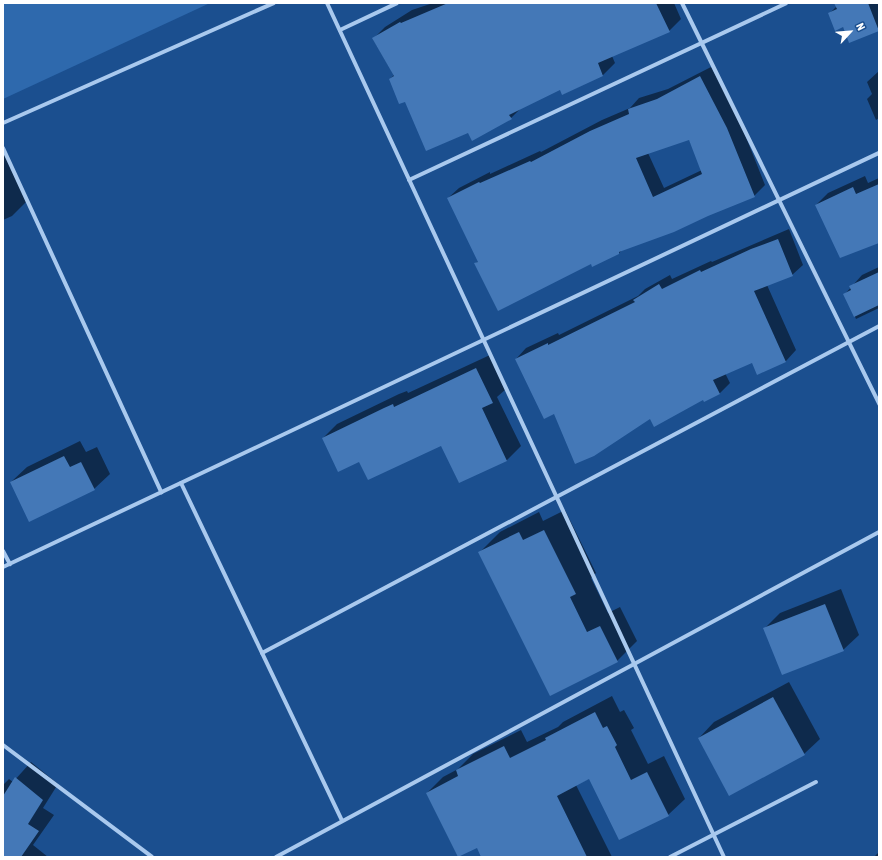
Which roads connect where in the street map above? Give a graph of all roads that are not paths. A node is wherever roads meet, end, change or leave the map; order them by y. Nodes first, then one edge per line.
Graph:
1 (274, 3) edge
2 (328, 3) edge
3 (397, 3) edge
4 (682, 3) edge
5 (786, 3) edge
6 (340, 30) junction
7 (702, 42) junction
8 (3, 123) edge
9 (3, 148) edge
10 (879, 153) edge
11 (409, 180) junction
12 (779, 200) junction
13 (879, 326) edge
14 (484, 339) junction
15 (849, 342) junction
16 (879, 404) edge
17 (180, 483) junction
18 (161, 492) junction
19 (557, 496) junction
20 (879, 532) edge
21 (3, 551) edge
22 (10, 564) junction
23 (3, 567) edge
24 (262, 653) junction
25 (634, 663) junction
26 (3, 746) edge
27 (816, 782) dead end
28 (342, 821) junction
29 (714, 835) junction
30 (152, 857) edge
31 (276, 857) edge
32 (670, 857) edge
33 (724, 857) edge

1 - 8 street
2 - 6 street
3 - 6 street
4 - 7 street
5 - 7 street
6 - 11 street
7 - 11 street
7 - 12 street
9 - 18 street
10 - 12 street
11 - 14 street
12 - 14 street
12 - 15 street
13 - 15 street
14 - 17 street
14 - 19 street
15 - 16 street
15 - 19 street
17 - 18 street
17 - 24 street
18 - 22 street
19 - 24 street
19 - 25 street
20 - 25 street
21 - 22 street
22 - 23 street
24 - 28 street
25 - 28 street
25 - 29 street
26 - 30 street
27 - 29 street
28 - 31 street
29 - 32 street
29 - 33 street

